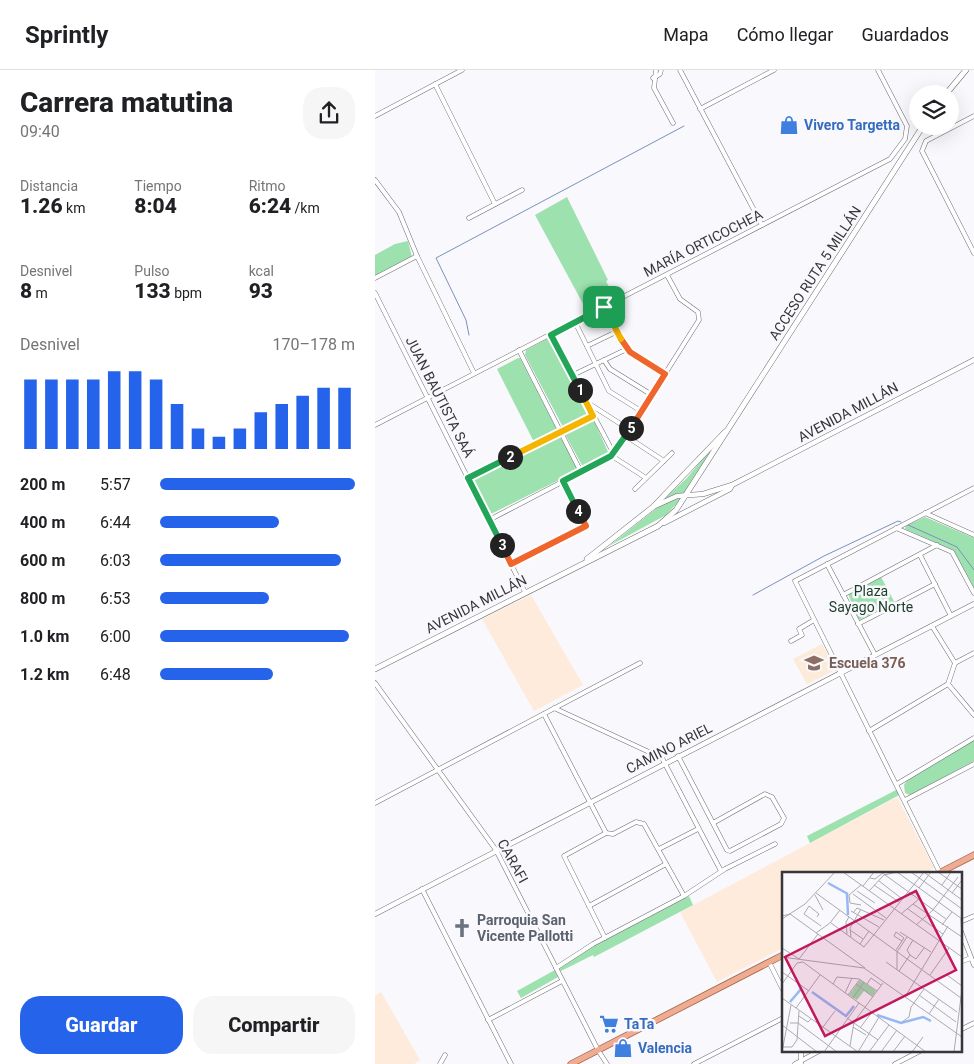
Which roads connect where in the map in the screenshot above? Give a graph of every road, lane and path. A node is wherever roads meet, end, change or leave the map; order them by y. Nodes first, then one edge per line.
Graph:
1 (462, 70) edge
2 (656, 70) edge
3 (661, 70) edge
4 (680, 70) edge
5 (775, 70) edge
6 (878, 70) edge
7 (965, 70) edge
8 (653, 78) junction
9 (435, 84) junction
10 (953, 85) edge
11 (700, 109) junction
12 (375, 116) edge
13 (974, 116) edge
14 (673, 122) dead end
15 (917, 135) edge
16 (375, 180) edge
17 (522, 190) dead end
18 (495, 204) junction
19 (469, 218) dead end
20 (762, 225) junction
21 (974, 253) edge
22 (417, 256) junction
23 (667, 275) junction
24 (375, 278) edge
25 (375, 292) edge
26 (604, 307) junction
27 (575, 322) junction
28 (618, 331) junction
29 (551, 335) junction
30 (587, 346) junction
31 (627, 349) junction
32 (519, 350) junction
33 (604, 360) junction
34 (974, 360) edge
35 (596, 364) junction
36 (474, 373) junction
37 (665, 374) junction
38 (573, 375) junction
39 (652, 395) junction
40 (427, 397) junction
41 (586, 402) junction
42 (641, 412) junction
43 (593, 416) junction
44 (375, 423) edge
45 (630, 430) junction
46 (561, 432) junction
47 (725, 432) junction
48 (626, 436) junction
49 (672, 453) dead end
50 (613, 455) junction
51 (664, 461) junction
52 (581, 472) junction
53 (468, 478) junction
54 (646, 478) junction
55 (563, 481) junction
56 (732, 485) junction
57 (974, 488) edge
58 (635, 489) dead end
59 (687, 495) junction
60 (653, 508) junction
61 (925, 514) junction
62 (489, 520) junction
63 (658, 526) junction
64 (896, 528) junction
65 (974, 536) edge
66 (937, 545) junction
67 (920, 555) junction
68 (587, 560) junction
69 (511, 564) junction
70 (827, 564) junction
71 (935, 584) junction
72 (525, 592) junction
73 (974, 593) edge
74 (843, 595) junction
75 (974, 604) edge
76 (951, 616) junction
77 (814, 620) junction
78 (858, 624) junction
79 (932, 626) junction
80 (791, 641) dead end
81 (974, 654) edge
82 (875, 655) junction
83 (640, 663) dead end
84 (955, 663) junction
85 (375, 669) edge
86 (841, 672) junction
87 (375, 684) edge
88 (948, 684) junction
89 (554, 708) junction
90 (544, 714) junction
91 (974, 715) edge
92 (869, 730) junction
93 (974, 738) edge
94 (679, 756) junction
95 (665, 763) junction
96 (974, 764) edge
97 (438, 770) junction
98 (897, 784) junction
99 (905, 800) junction
100 (590, 802) junction
101 (375, 803) edge
102 (713, 823) junction
103 (698, 829) junction
104 (606, 833) junction
105 (775, 844) dead end
106 (659, 849) junction
107 (496, 850) junction
108 (974, 855) edge
109 (666, 864) junction
110 (721, 871) junction
111 (940, 872) edge
112 (942, 872) edge
113 (422, 889) junction
114 (683, 896) junction
115 (589, 906) junction
116 (375, 914) edge
117 (974, 916) edge
118 (961, 922) edge
119 (961, 931) edge
120 (605, 938) junction
121 (782, 955) edge
122 (972, 956) edge
123 (769, 962) junction
124 (974, 965) edge
125 (556, 968) junction
126 (562, 981) junction
127 (782, 988) edge
128 (782, 1019) edge
129 (488, 1020) junction
130 (974, 1023) edge
131 (961, 1030) edge
132 (598, 1050) junction
133 (818, 1052) edge
134 (913, 1053) edge
135 (445, 1055) dead end
136 (801, 1063) edge
137 (440, 1064) edge
138 (511, 1064) edge
139 (571, 1064) edge
140 (607, 1064) edge
141 (694, 1064) edge
142 (795, 1064) edge
143 (895, 1064) edge

1 - 9 street
2 - 8 street
3 - 8 street
4 - 11 street
5 - 11 street
6 - 20 street, MARÍA ORTICOCHEA
7 - 10 main road
8 - 14 street
9 - 12 street
9 - 18 street
11 - 20 street
13 - 21 street
15 - 47 main road, ACCESO RUTA 5 MILLÁN
16 - 22 street
17 - 18 street
18 - 19 street
20 - 23 street, MARÍA ORTICOCHEA
22 - 24 street
22 - 36 street
23 - 26 street, MARÍA ORTICOCHEA
23 - 37 street
25 - 40 street, JUAN BAUTISTA SAÁ
26 - 27 street, MARÍA ORTICOCHEA
26 - 28 street
27 - 29 street, MARÍA ORTICOCHEA
27 - 30 street
28 - 30 street
28 - 31 street
29 - 32 street, MARÍA ORTICOCHEA
29 - 38 street
30 - 35 street
31 - 33 street
31 - 37 street
32 - 36 street, MARÍA ORTICOCHEA
32 - 46 street
33 - 35 street
33 - 39 street
34 - 56 street, AVENIDA MILLÁN
35 - 38 street
35 - 42 street
36 - 40 street, MARÍA ORTICOCHEA
37 - 39 street
38 - 41 street
39 - 42 street
40 - 44 street, MARÍA ORTICOCHEA
40 - 53 street, JUAN BAUTISTA SAÁ
41 - 43 street
41 - 45 street
42 - 45 street
43 - 46 street
43 - 50 street
45 - 48 street
46 - 52 street
46 - 53 street
47 - 59 main road, ACCESO RUTA 5 MILLÁN
47 - 60 main road, ACCESO RUTA 5 MILLÁN
48 - 50 street
48 - 51 street
49 - 51 street
50 - 52 street
50 - 54 street
51 - 54 street
52 - 55 street
53 - 62 street, JUAN BAUTISTA SAÁ
54 - 58 street
55 - 62 street
55 - 69 street
56 - 59 street, AVENIDA MILLÁN
56 - 63 street, AVENIDA MILLÁN
57 - 61 street
59 - 60 street, AVENIDA MILLÁN
59 - 63 main road, ACCESO RUTA 5 MILLÁN
60 - 68 main road, AVENIDA MILLÁN
61 - 64 street
61 - 65 street
62 - 69 street, JUAN BAUTISTA SAÁ
63 - 68 main road, AVENIDA MILLÁN
64 - 66 street
64 - 70 street
66 - 67 street
66 - 73 street
67 - 71 street
67 - 74 street
68 - 72 main road, AVENIDA MILLÁN
69 - 72 street, JUAN BAUTISTA SAÁ
70 - 74 street
70 - 77 street
71 - 76 street
71 - 78 street
72 - 85 main road, AVENIDA MILLÁN
74 - 78 street
75 - 76 street, CAMINO ARIEL
76 - 79 street, CAMINO ARIEL
77 - 80 street
77 - 86 street
78 - 82 street
79 - 82 street, CAMINO ARIEL
79 - 84 street
81 - 84 street
82 - 86 street, CAMINO ARIEL
83 - 89 street
84 - 88 street
86 - 92 street
86 - 94 street, CAMINO ARIEL
87 - 97 street, CARAFI
88 - 91 street
88 - 92 street
89 - 90 street
89 - 95 street
90 - 97 street
90 - 100 street
92 - 98 street
93 - 98 street
94 - 95 street, CAMINO ARIEL
94 - 102 street
95 - 100 street, CAMINO ARIEL
95 - 103 street
96 - 99 street
97 - 101 street
97 - 107 street, CARAFI
98 - 99 street
99 - 111 street
100 - 104 street
100 - 107 street, CAMINO ARIEL
102 - 102 street
103 - 106 street
103 - 110 street
104 - 106 street
104 - 115 street
105 - 110 street
106 - 109 street
107 - 113 street, CAMINO ARIEL
107 - 125 street, CARAFI
108 - 112 main road
109 - 114 street
109 - 115 street
110 - 114 street
113 - 116 street, CAMINO ARIEL
113 - 129 street
114 - 120 street
115 - 120 street
117 - 118 street
119 - 122 street
120 - 125 street
121 - 123 main road
122 - 124 street
123 - 127 street
123 - 132 main road
125 - 126 street, CARAFI
126 - 129 street
126 - 132 street, CARAFI
128 - 141 street
129 - 138 street
130 - 131 street
132 - 139 main road
132 - 140 street, CARAFI
133 - 136 street
134 - 143 street
135 - 137 street
136 - 142 street

